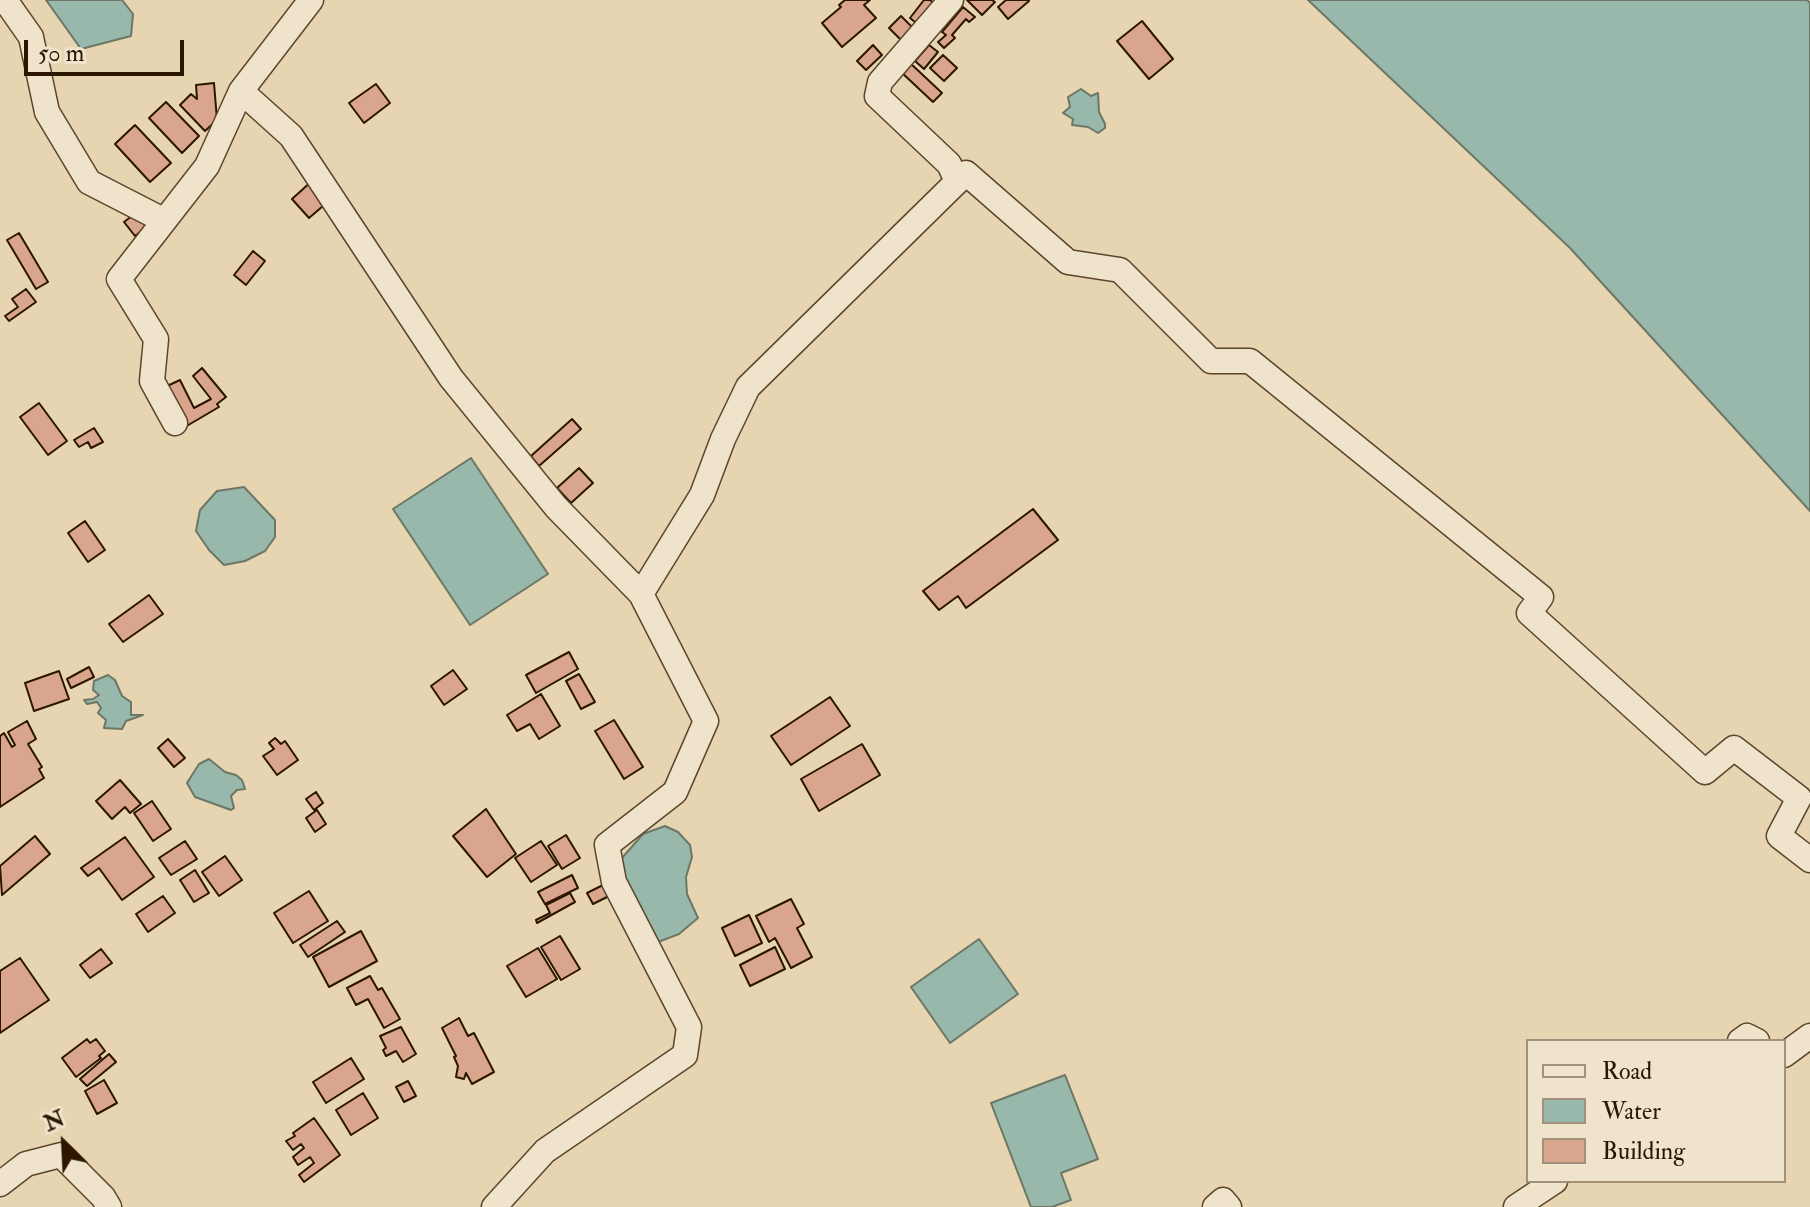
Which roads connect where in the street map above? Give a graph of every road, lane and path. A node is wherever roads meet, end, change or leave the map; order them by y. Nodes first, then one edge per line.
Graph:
1 (5, 0) edge
2 (311, 0) edge
3 (951, 0) edge
4 (241, 91) junction
5 (957, 181) junction
6 (163, 220) junction
7 (175, 423) dead end
8 (641, 594) junction
9 (1810, 860) edge
10 (1810, 1036) edge
11 (1786, 1054) edge
12 (2, 1177) edge
13 (1552, 1183) edge
14 (109, 1207) edge
15 (494, 1207) edge
16 (1215, 1207) edge
17 (1229, 1207) edge
18 (1516, 1207) edge

1 - 6 street
2 - 4 street
3 - 5 street
4 - 6 street
4 - 8 street
5 - 8 street
5 - 9 street
6 - 7 street
8 - 15 street
10 - 11 street
12 - 14 street
13 - 18 street
16 - 17 street

